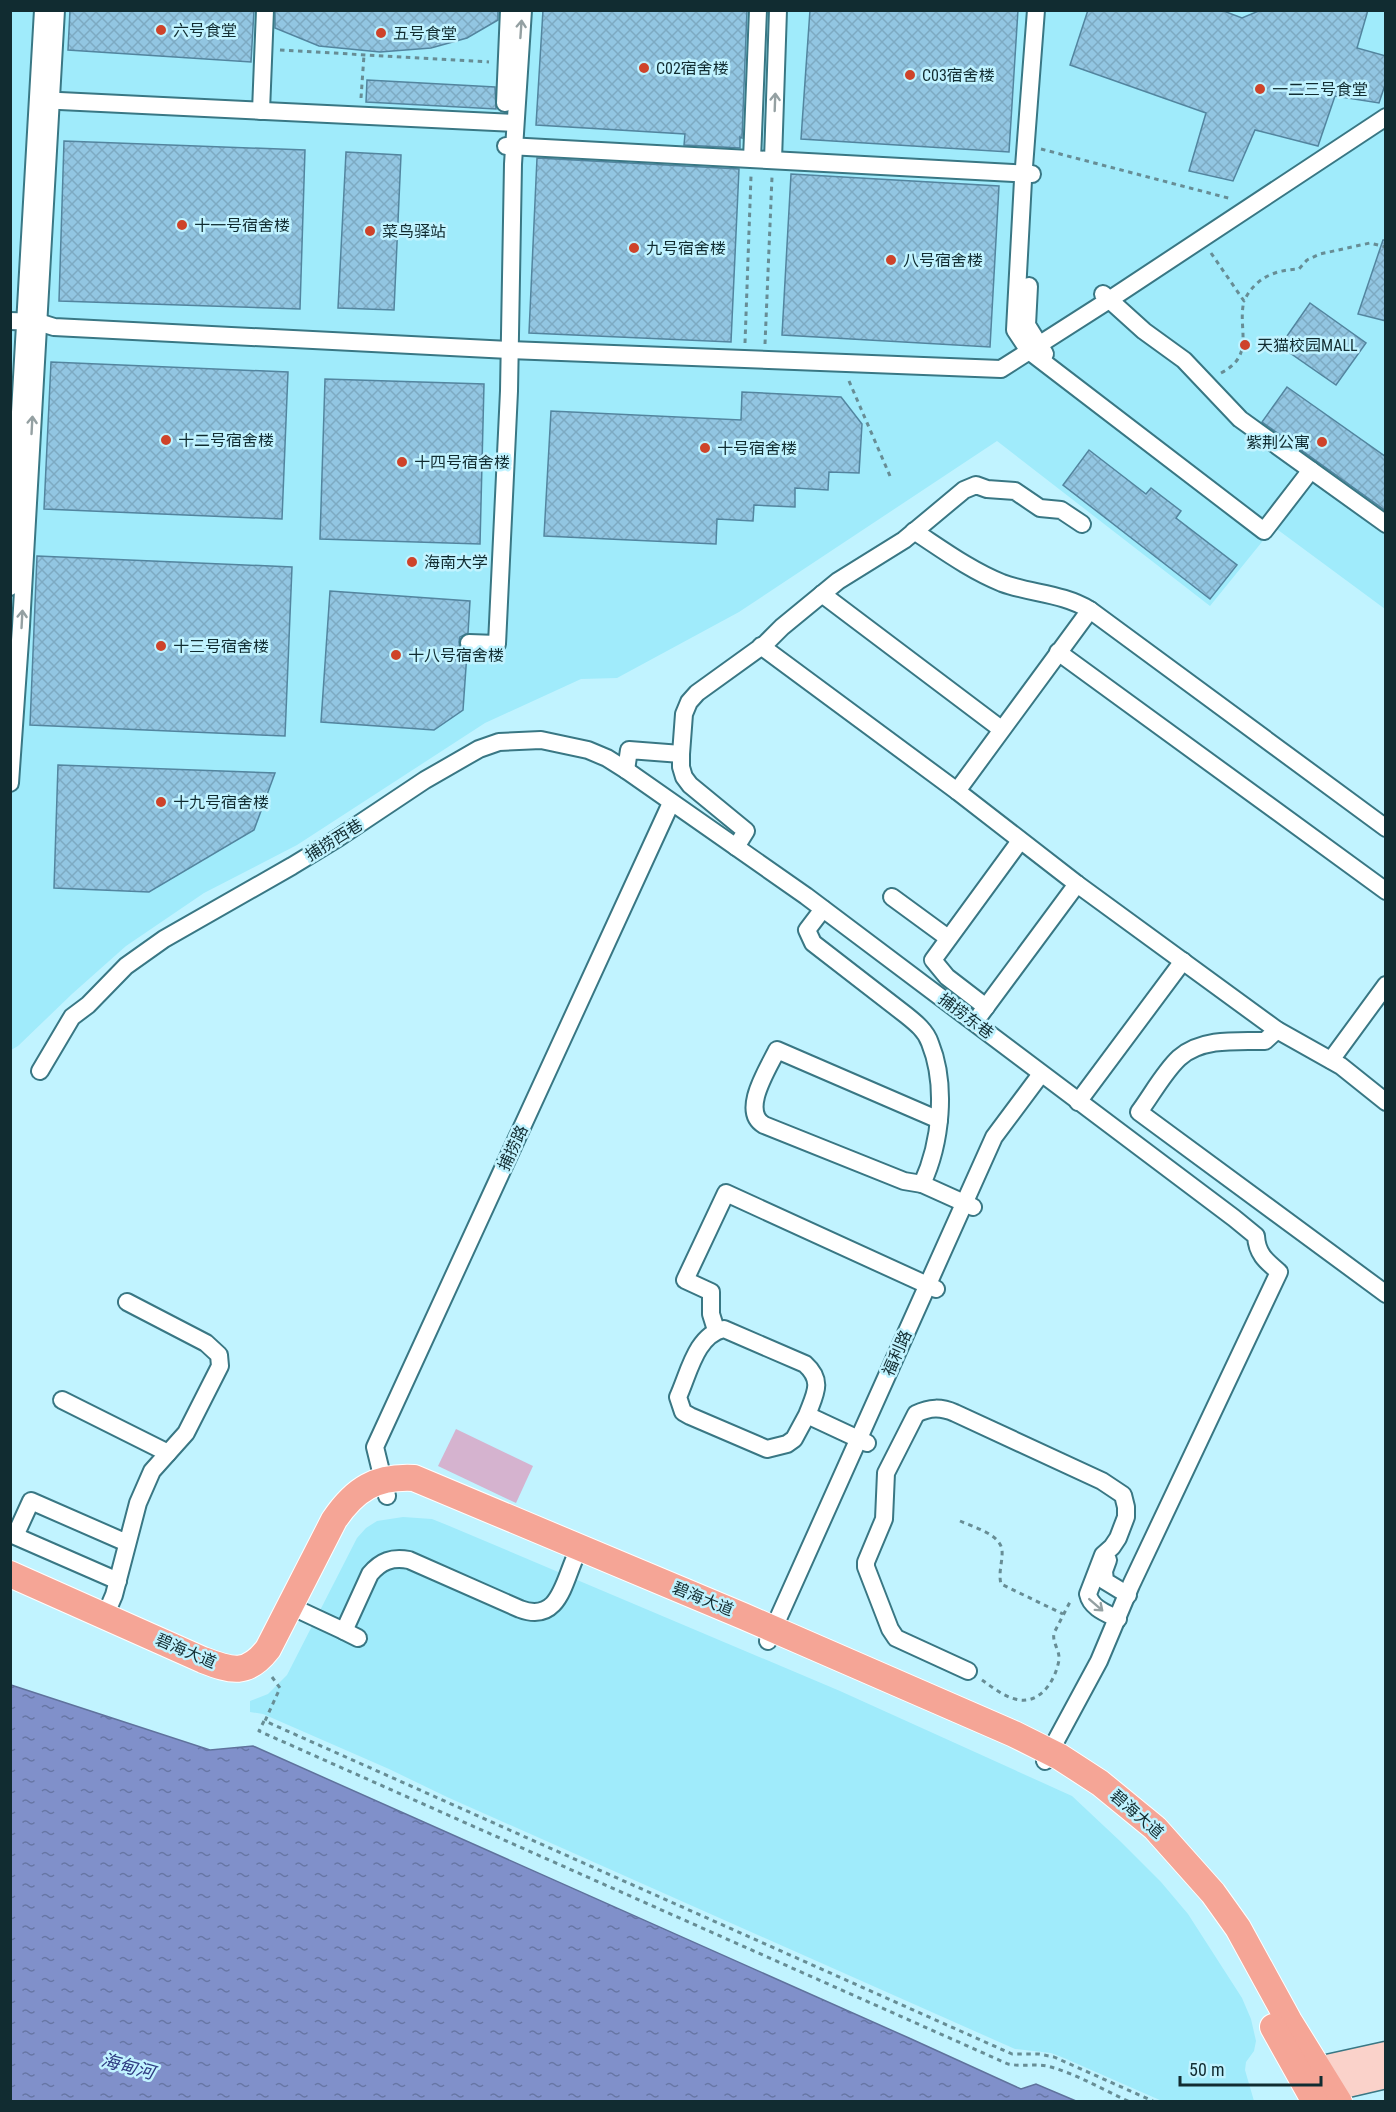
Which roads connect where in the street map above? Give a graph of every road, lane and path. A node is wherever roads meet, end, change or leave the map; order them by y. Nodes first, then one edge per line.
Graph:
1 (44, 10) edge
2 (56, 10) edge
3 (265, 10) edge
4 (509, 10) edge
5 (523, 10) edge
6 (758, 10) edge
7 (778, 10) edge
8 (1036, 10) edge
9 (1047, 10) edge
10 (263, 49) junction
11 (364, 55) junction
12 (507, 63) junction
13 (45, 95) junction
14 (261, 106) junction
15 (361, 106) junction
16 (1386, 107) edge
17 (1386, 117) edge
18 (510, 118) junction
19 (510, 146) junction
20 (1031, 147) junction
21 (752, 159) junction
22 (773, 160) junction
23 (1029, 174) junction
24 (1248, 203) junction
25 (1201, 239) junction
26 (1386, 247) edge
27 (1106, 297) junction
28 (1244, 301) junction
29 (25, 317) edge
30 (507, 344) junction
31 (1032, 344) junction
32 (744, 354) junction
33 (765, 354) junction
34 (841, 363) junction
35 (1206, 382) junction
36 (1311, 470) junction
37 (890, 476) dead end
38 (17, 518) edge
39 (1082, 524) dead end
40 (1386, 524) edge
41 (914, 531) junction
42 (15, 588) edge
43 (822, 594) junction
44 (1090, 610) junction
45 (469, 643) dead end
46 (761, 646) junction
47 (1058, 652) junction
48 (14, 692) edge
49 (1001, 729) junction
50 (681, 754) junction
51 (626, 770) junction
52 (10, 783) edge
53 (957, 791) junction
54 (671, 803) junction
55 (1386, 828) edge
56 (1020, 841) junction
57 (736, 848) junction
58 (1077, 884) junction
59 (1386, 891) edge
60 (892, 897) dead end
61 (823, 909) junction
62 (948, 938) junction
63 (1183, 961) junction
64 (1386, 986) edge
65 (986, 1006) junction
66 (974, 1023) junction
67 (1277, 1030) junction
68 (1331, 1060) junction
69 (40, 1071) dead end
70 (1046, 1077) junction
71 (1078, 1102) junction
72 (1386, 1102) edge
73 (1143, 1115) junction
74 (939, 1120) junction
75 (1126, 1138) junction
76 (922, 1184) junction
77 (969, 1205) junction
78 (932, 1287) junction
79 (1386, 1294) edge
80 (128, 1302) dead end
81 (716, 1330) junction
82 (62, 1400) dead end
83 (807, 1415) junction
84 (863, 1441) junction
85 (168, 1453) junction
86 (385, 1488) junction
87 (960, 1521) dead end
88 (127, 1543) junction
89 (1112, 1547) junction
90 (574, 1560) junction
91 (10, 1574) edge
92 (118, 1581) junction
93 (10, 1587) edge
94 (1128, 1594) junction
95 (1088, 1596) junction
96 (301, 1611) junction
97 (1063, 1614) junction
98 (105, 1616) junction
99 (1118, 1619) junction
100 (774, 1637) junction
101 (267, 1671) junction
102 (968, 1671) joint
103 (267, 1717) junction
104 (1047, 1757) junction
105 (1386, 2054) edge
106 (1386, 2076) edge
107 (1319, 2088) edge
108 (1130, 2102) edge
109 (1155, 2102) edge

1 - 13 street
2 - 13 street
3 - 10 street
4 - 12 street
18 -> 5 street
6 - 21 street
22 -> 7 street
8 - 20 street
9 - 20 street
10 - 11 path
10 - 14 street
11 - 12 path
11 - 15 path
12 - 18 street
13 - 14 street
13 - 29 street
14 - 15 street
14 - 18 street
15 - 18 street
16 - 24 street
17 - 24 street
18 - 19 street
19 - 21 street
19 - 30 street
20 - 23 street
20 - 24 path
21 - 22 street
21 - 32 path
22 - 23 street
22 - 33 path
23 - 31 street
24 - 25 street
24 - 27 street
25 - 27 street
25 - 28 path
26 - 28 path
27 - 31 street
27 - 35 street
28 - 35 path
29 - 30 street
29 - 38 street
30 - 32 street
30 - 45 street
31 - 33 street
31 - 34 street
31 - 36 street
32 - 33 street
33 - 34 street
34 - 37 path
35 - 36 street
36 - 40 street
38 - 42 street
39 - 41 street
41 - 43 street
41 - 44 street
48 -> 42 street
43 - 46 street
43 - 49 street
44 - 47 street
44 - 55 street
46 - 50 street
46 - 53 street
47 - 49 street
47 - 59 street
48 - 52 street
49 - 53 street
50 - 51 street
50 - 57 street
51 - 54 street, 捕捞西巷
51 - 69 street, 捕捞西巷
53 - 56 street
54 - 57 street, 捕捞东巷
54 - 86 street, 捕捞路
56 - 58 street
56 - 62 street
57 - 61 street, 捕捞东巷
58 - 63 street
58 - 65 street
60 - 62 street
61 - 66 street, 捕捞东巷
61 - 74 street
62 - 65 street
63 - 67 street
63 - 71 street
64 - 68 street
65 - 66 street
66 - 70 street, 捕捞东巷
67 - 68 street
67 - 73 street
68 - 72 street
70 - 71 street, 捕捞东巷
70 - 77 street, 福利路
71 - 75 street, 捕捞东巷
73 - 75 street
73 - 79 street
74 - 76 street
74 - 76 street
75 - 94 street, 捕捞东巷
76 - 77 street
77 - 78 street, 福利路
78 - 81 street
78 - 84 street, 福利路
80 - 85 street
81 - 83 street
81 - 83 street
82 - 85 street
83 - 84 street
84 - 100 street, 福利路
85 - 88 street
86 - 90 main road, 碧海大道
86 - 96 main road, 碧海大道
86 - 98 main road, 碧海大道
86 - 100 main road, 碧海大道
87 - 97 path
88 - 92 street
88 - 92 street
89 - 94 street
89 - 95 street
89 - 102 street
90 - 96 street
90 - 100 main road, 碧海大道
91 - 98 main road, 碧海大道
92 - 98 street
93 - 101 main road, 碧海大道
94 - 99 street
95 - 97 path
95 -> 99 street
96 - 101 main road, 碧海大道
97 - 102 path
99 - 104 street
100 - 104 main road, 碧海大道
101 - 103 path
103 - 108 path
103 - 109 path
104 - 107 main road, 碧海大道
105 - 107 main road
106 - 107 main road

